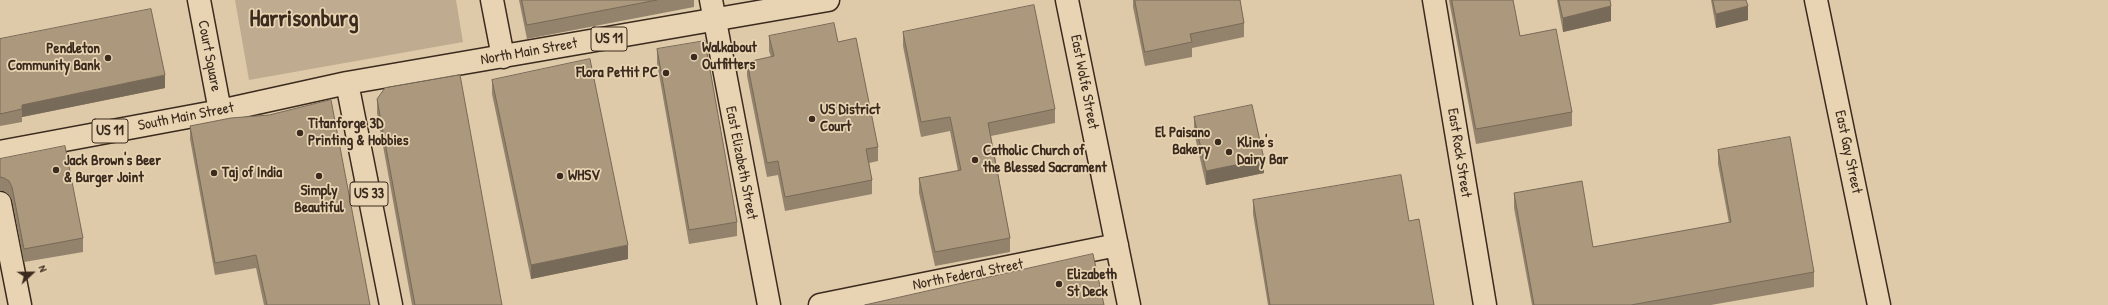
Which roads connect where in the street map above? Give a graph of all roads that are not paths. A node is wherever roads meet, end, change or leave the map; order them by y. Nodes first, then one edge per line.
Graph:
1 (199, 0) edge
2 (492, 0) edge
3 (828, 0) edge
4 (1068, 0) edge
5 (1434, 0) edge
6 (1816, 0) edge
7 (713, 10) edge
8 (503, 57) junction
9 (347, 83) junction
10 (220, 111) junction
11 (0, 152) edge
12 (0, 204) edge
13 (1117, 245) junction
14 (20, 305) edge
15 (391, 305) edge
16 (769, 305) edge
17 (820, 305) edge
18 (1129, 305) edge
19 (1485, 305) edge
20 (1879, 305) edge

1 - 10 street, Court Square
2 - 8 street
3 - 7 street, North Main Street / US 11
4 - 13 street, East Wolfe Street
5 - 19 street, East Rock Street
6 - 20 street, East Gay Street
7 - 8 street, North Main Street / US 11
7 - 16 street, East Elizabeth Street
8 - 9 street, North Main Street / US 11
9 - 10 street, South Main Street / US 11
9 - 15 street, US 33
10 - 11 street, South Main Street / US 11
12 - 14 street
13 - 17 street, North Federal Street
13 - 18 street, East Wolfe Street

